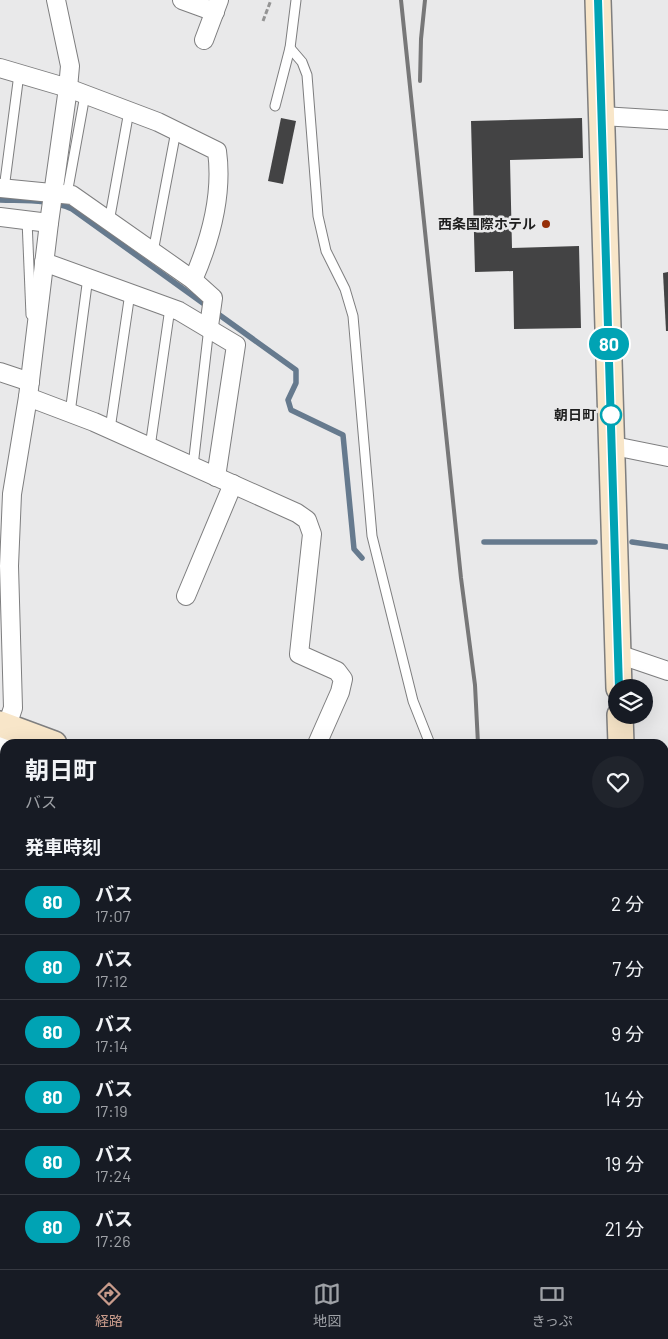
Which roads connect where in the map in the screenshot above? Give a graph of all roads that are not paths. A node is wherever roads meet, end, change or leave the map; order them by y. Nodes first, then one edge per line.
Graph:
1 (56, 0) edge
2 (182, 0) edge
3 (296, 0) edge
4 (598, 0) edge
5 (217, 6) edge
6 (204, 40) dead end
7 (290, 48) junction
8 (0, 68) edge
9 (19, 74) junction
10 (68, 88) junction
11 (85, 95) junction
12 (275, 106) dead end
13 (129, 111) junction
14 (602, 116) junction
15 (668, 120) edge
16 (176, 131) junction
17 (2, 188) edge
18 (55, 203) junction
19 (0, 217) edge
20 (28, 220) junction
21 (109, 222) junction
22 (153, 252) junction
23 (44, 262) junction
24 (88, 277) junction
25 (193, 280) junction
26 (130, 293) junction
27 (170, 308) junction
28 (209, 325) junction
29 (36, 329) junction
30 (0, 372) edge
31 (29, 390) junction
32 (70, 413) junction
33 (110, 429) junction
34 (150, 447) junction
35 (612, 449) junction
36 (668, 456) edge
37 (193, 466) junction
38 (216, 477) junction
39 (234, 484) junction
40 (186, 596) dead end
41 (618, 654) junction
42 (668, 671) edge
43 (619, 679) edge
44 (620, 724) edge
45 (2, 732) edge
46 (32, 739) edge
47 (318, 739) edge
48 (428, 739) edge
49 (621, 739) edge

1 - 10 street
2 - 5 street
3 - 7 lane
4 - 14 street
5 - 6 street
7 - 12 lane
7 - 48 lane
8 - 9 street
9 - 10 street
9 - 17 lane
10 - 11 street
10 - 18 street
11 - 13 street
11 - 18 lane
13 - 16 street
13 - 21 lane
14 - 15 street
14 - 35 street
16 - 22 lane
16 - 25 street
17 - 18 street
18 - 20 street
18 - 21 street
18 - 23 street
19 - 20 street
20 - 29 lane
21 - 22 street
22 - 25 street
23 - 24 street
23 - 29 street
24 - 26 street
24 - 32 lane
25 - 28 street
26 - 27 street
26 - 33 lane
27 - 28 street
27 - 34 lane
28 - 37 lane
28 - 38 street
29 - 31 street
30 - 31 street
31 - 32 street
31 - 45 street
32 - 33 street
33 - 34 street
34 - 37 street
35 - 36 street
35 - 41 street
37 - 38 street
38 - 39 street
39 - 40 street
39 - 47 street
41 - 42 street
41 - 43 street
44 - 49 street
45 - 46 street

